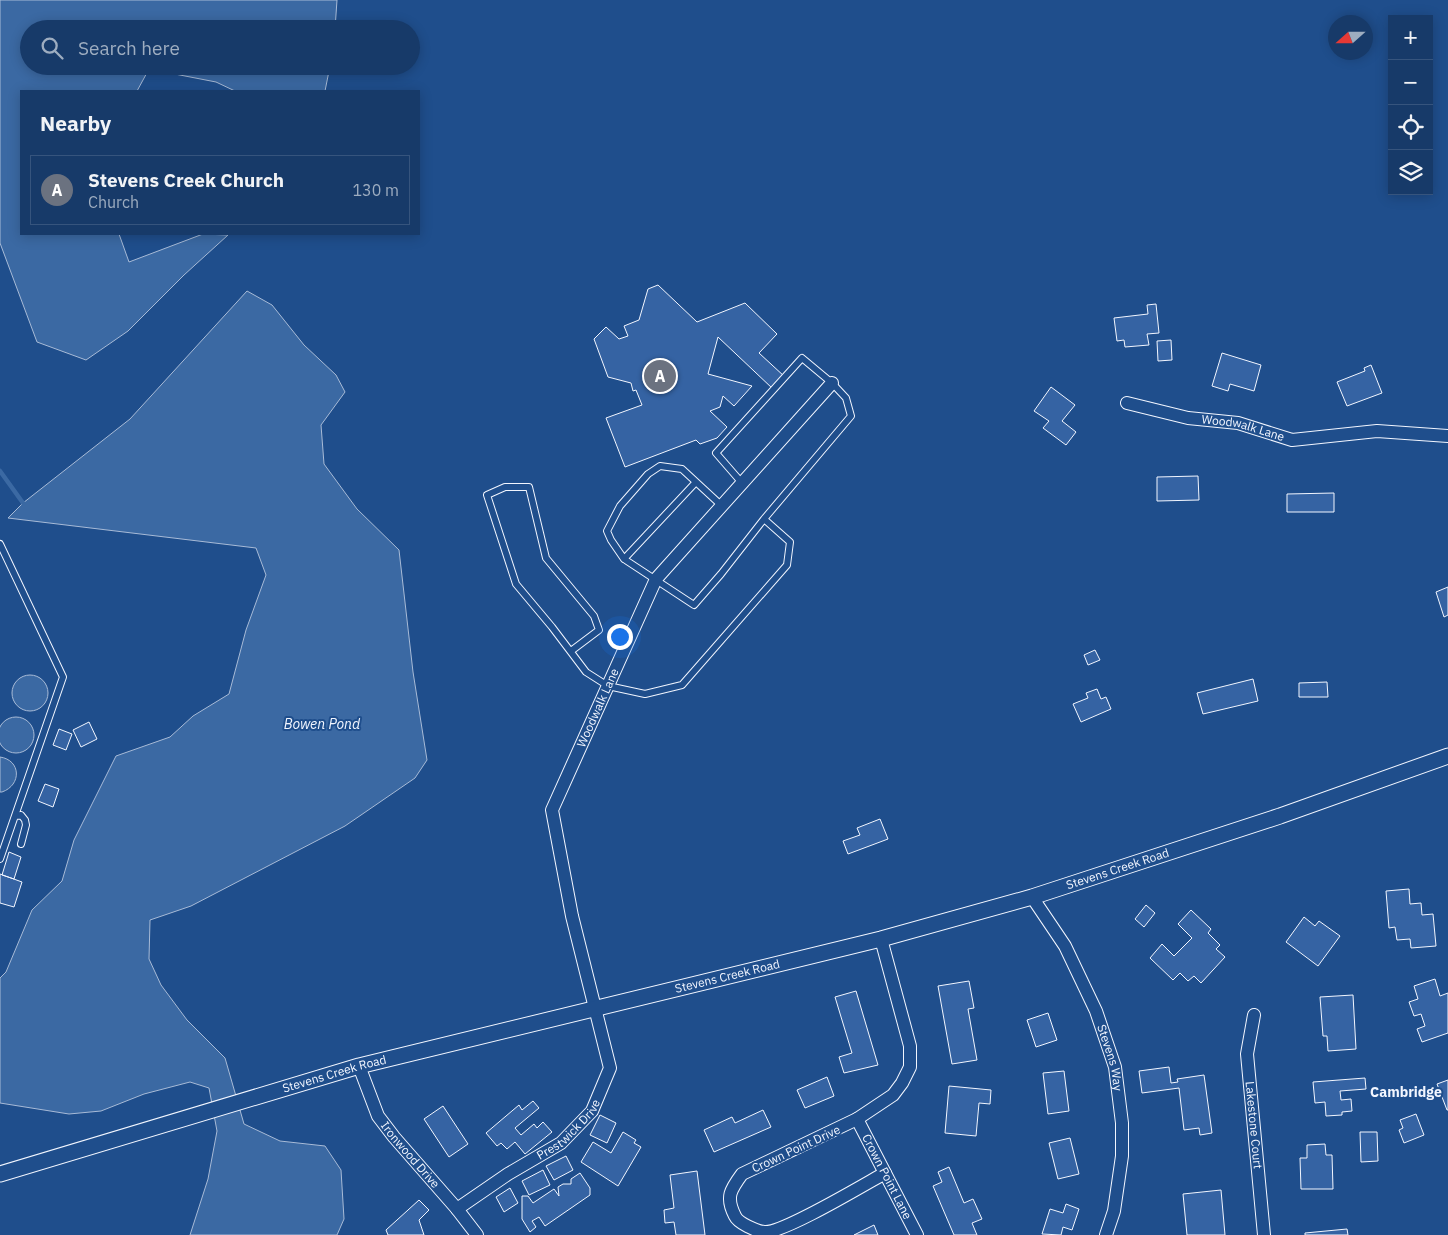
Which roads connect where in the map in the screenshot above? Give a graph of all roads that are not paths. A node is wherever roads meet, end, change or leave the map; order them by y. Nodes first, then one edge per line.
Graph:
1 (832, 383) junction
2 (1128, 403) dead end
3 (1448, 436) edge
4 (696, 482) junction
5 (742, 483) junction
6 (722, 506) junction
7 (764, 519) junction
8 (0, 544) edge
9 (624, 559) junction
10 (656, 579) junction
11 (571, 652) junction
12 (608, 686) junction
13 (1448, 756) edge
14 (16, 816) junction
15 (20, 844) dead end
16 (0, 859) edge
17 (1032, 897) junction
18 (881, 939) junction
19 (594, 1010) junction
20 (1254, 1015) dead end
21 (359, 1066) junction
22 (857, 1120) junction
23 (885, 1173) junction
24 (0, 1174) edge
25 (457, 1209) junction
26 (476, 1235) edge
27 (916, 1235) edge
28 (1106, 1235) edge
29 (1264, 1235) edge

1 - 5 street, Woodwalk Lane
1 - 5 lane
1 - 7 lane
2 - 3 street, Woodwalk Lane
4 - 6 lane
4 - 9 lane
4 - 9 lane
5 - 6 street, Woodwalk Lane
6 - 10 street, Woodwalk Lane
7 - 10 lane
7 - 12 lane
8 - 14 lane
9 - 10 lane
10 - 12 street, Woodwalk Lane
11 - 11 lane
11 - 12 lane
12 - 19 street, Woodwalk Lane
13 - 17 street, Stevens Creek Road
14 - 15 lane
14 - 16 lane
17 - 18 street, Stevens Creek Road
17 - 28 street, Stevens Way
18 - 19 street, Stevens Creek Road
18 - 22 street, Crown Point Drive
19 - 21 street, Stevens Creek Road
19 - 25 street, Prestwick Drive
20 - 29 street, Lakestone Court
21 - 24 street, Stevens Creek Road
21 - 25 street, Ironwood Drive
22 - 23 street, Crown Point Lane
22 - 23 street, Crown Point Drive
23 - 27 street, Crown Point Lane
25 - 26 street, Ironwood Drive

